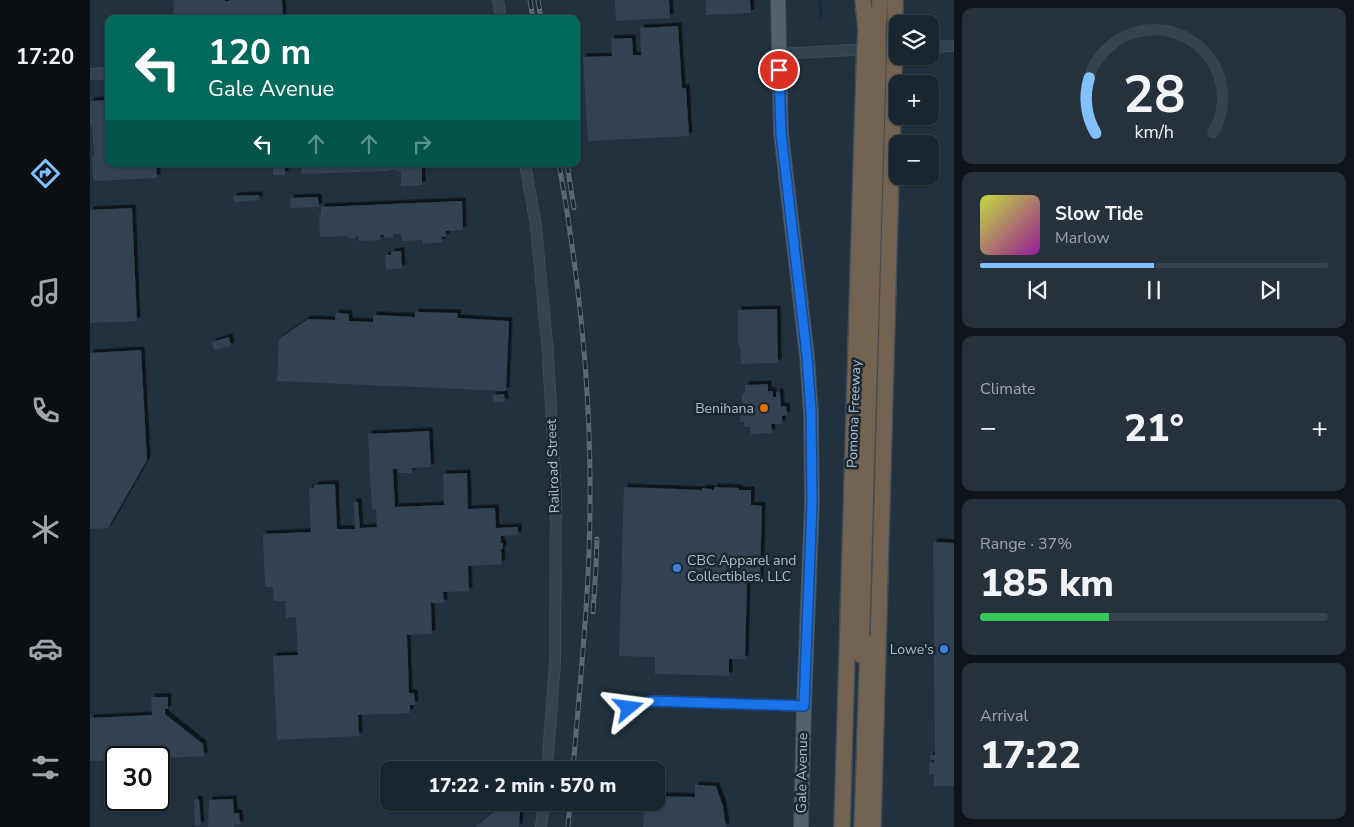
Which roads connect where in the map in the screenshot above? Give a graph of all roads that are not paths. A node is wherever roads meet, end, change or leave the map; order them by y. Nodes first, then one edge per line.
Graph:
1 (498, 0) edge
2 (778, 0) edge
3 (865, 0) edge
4 (880, 0) edge
5 (887, 0) edge
6 (895, 0) edge
7 (500, 15) edge
8 (881, 28) junction
9 (954, 46) edge
10 (939, 47) edge
11 (889, 48) edge
12 (779, 54) junction
13 (880, 69) junction
14 (105, 73) edge
15 (90, 74) edge
16 (526, 167) edge
17 (804, 706) junction
18 (629, 708) dead end
19 (548, 761) edge
20 (543, 811) edge
21 (541, 827) edge
22 (801, 827) edge
23 (842, 827) edge
24 (856, 827) edge
25 (862, 827) edge
26 (874, 827) edge

1 - 7 street
2 - 12 main road, Gale Avenue
3 - 8 highway
4 - 8 highway
5 - 8 highway
6 - 8 highway, Pomona Freeway
8 - 13 highway, Pomona Freeway, bridge
8 - 13 highway, Pomona Freeway, bridge
9 - 10 street
11 - 12 street
12 - 17 main road, Gale Avenue
13 - 23 highway, Pomona Freeway
13 - 24 highway
13 - 25 highway
13 - 26 highway, Pomona Freeway
14 - 15 street
16 - 19 street, Railroad Street
17 - 18 street
17 - 22 main road, Gale Avenue
20 - 21 street

